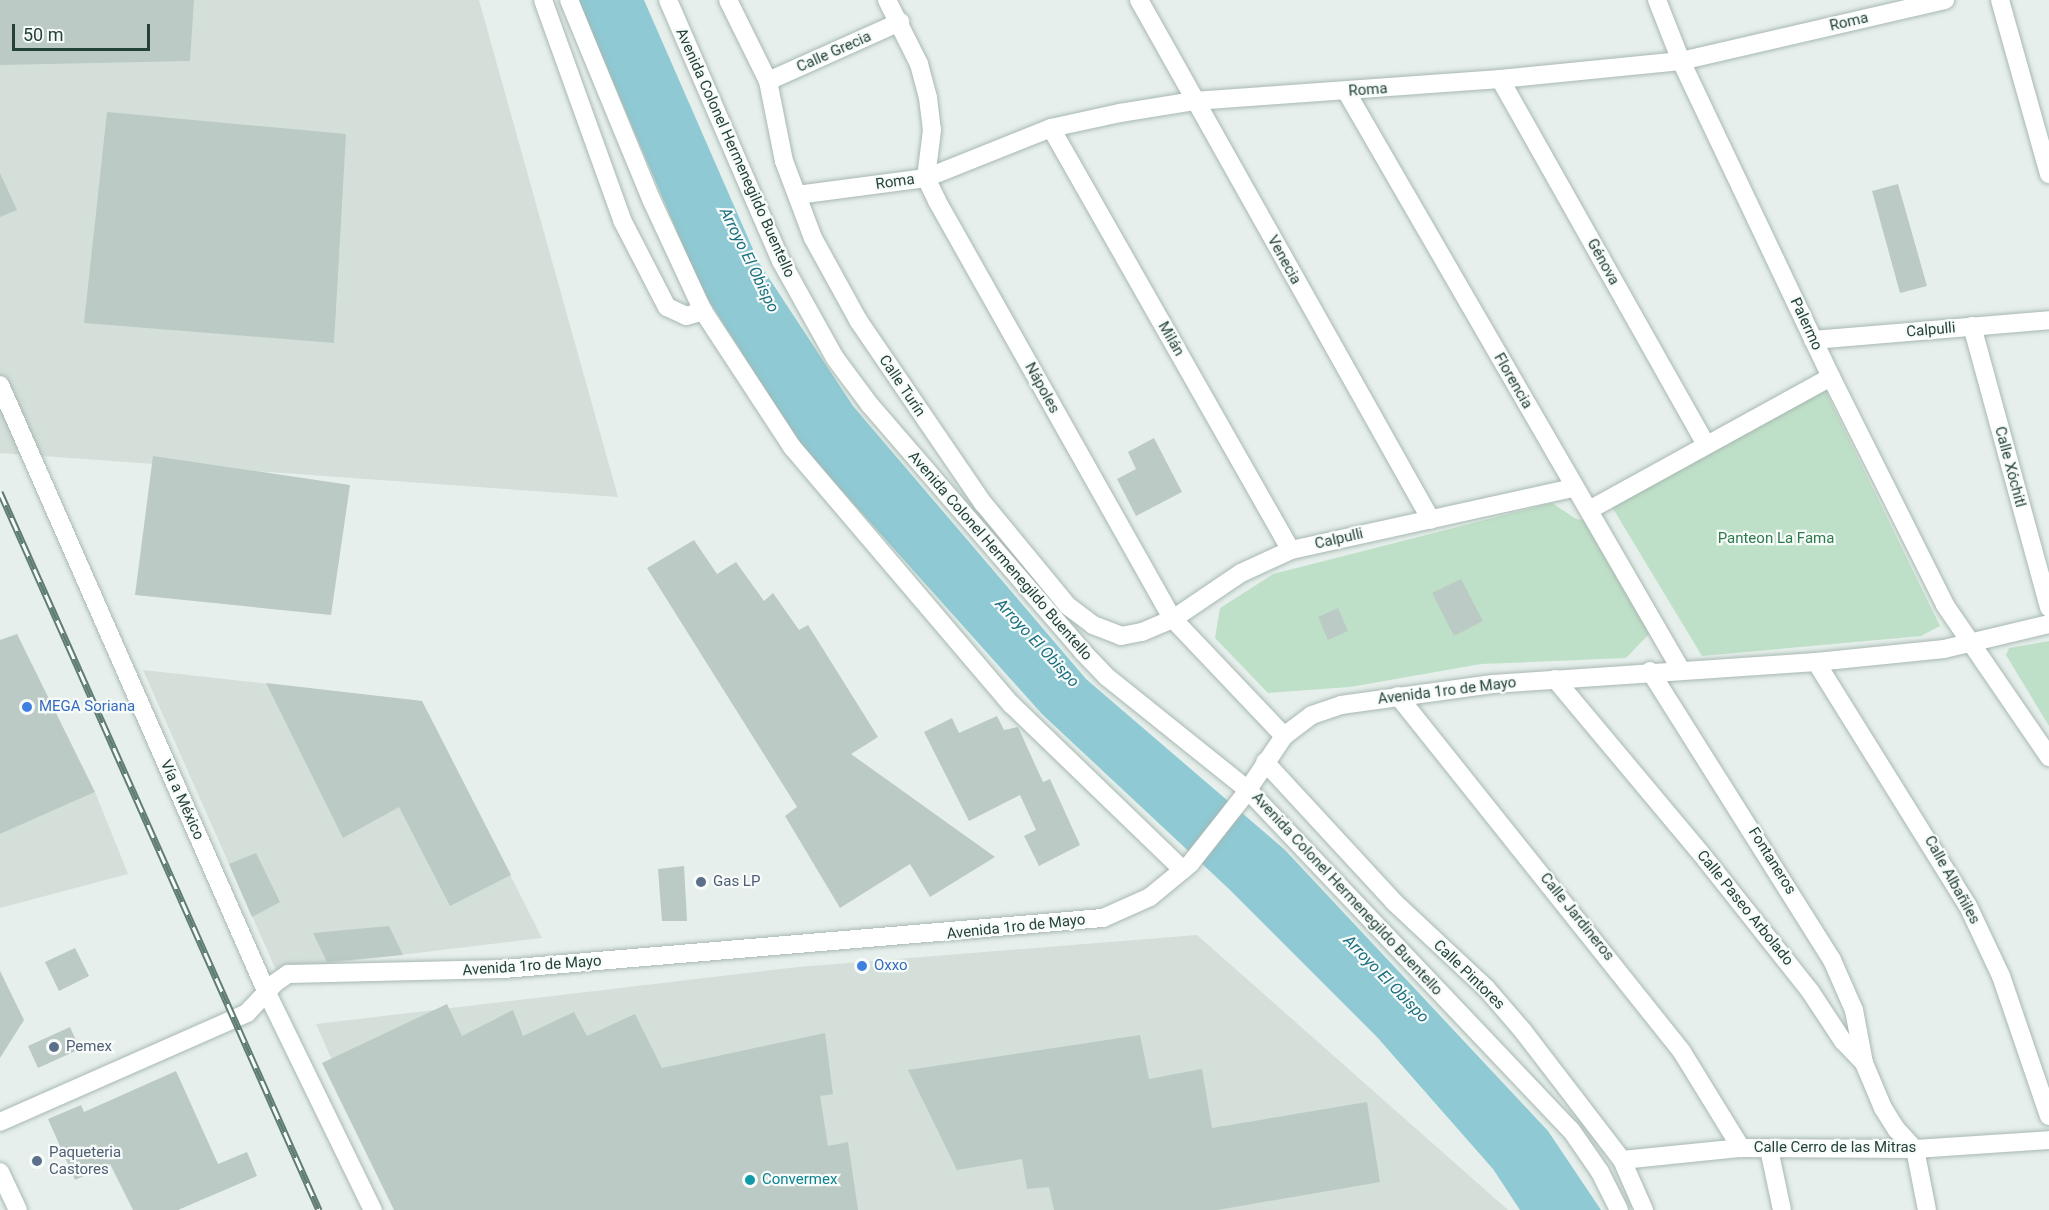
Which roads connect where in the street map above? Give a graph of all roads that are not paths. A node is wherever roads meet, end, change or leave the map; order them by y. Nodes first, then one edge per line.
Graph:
1 (543, 0) edge
2 (568, 0) edge
3 (668, 0) edge
4 (728, 0) edge
5 (887, 0) edge
6 (1139, 0) edge
7 (1657, 0) edge
8 (1945, 0) edge
9 (2001, 0) edge
10 (900, 22) junction
11 (1681, 62) junction
12 (1500, 80) junction
13 (768, 81) junction
14 (1346, 91) junction
15 (1194, 101) junction
16 (1051, 128) junction
17 (2049, 174) edge
18 (926, 178) junction
19 (797, 195) junction
20 (703, 311) junction
21 (2049, 320) edge
22 (1972, 326) junction
23 (1814, 340) junction
24 (1831, 377) junction
25 (0, 385) edge
26 (1706, 444) junction
27 (1574, 488) junction
28 (1589, 510) junction
29 (1431, 520) junction
30 (1291, 550) junction
31 (2049, 608) edge
32 (1173, 619) junction
33 (2049, 624) edge
34 (1121, 636) joint
35 (1969, 640) junction
36 (1816, 663) junction
37 (1681, 670) junction
38 (1650, 671) junction
39 (1555, 679) junction
40 (1398, 696) junction
41 (1284, 736) junction
42 (2049, 756) edge
43 (1265, 762) junction
44 (1245, 793) junction
45 (1186, 867) junction
46 (267, 993) junction
47 (1864, 1063) junction
48 (2049, 1116) edge
49 (0, 1122) edge
50 (2049, 1140) edge
51 (1741, 1149) junction
52 (1769, 1149) junction
53 (1915, 1149) junction
54 (1622, 1160) junction
55 (0, 1172) edge
56 (18, 1210) edge
57 (373, 1210) edge
58 (1619, 1210) edge
59 (1644, 1210) edge
60 (1782, 1210) edge
61 (1927, 1210) edge

1 - 20 street
2 - 20 street
3 - 44 street, Avenida Colonel Hermenegildo Buentello
4 - 13 street, Calle Turín
5 - 10 street
6 - 15 street, Venecia
7 - 11 street, Palermo
8 - 11 street, Roma
9 - 17 street
10 - 13 street, Calle Grecia
10 - 18 street
11 - 12 street, Roma
11 - 23 street, Palermo
12 - 14 street, Roma
12 - 26 street, Génova
13 - 19 street, Calle Turín
14 - 15 street, Roma
14 - 27 street, Florencia
15 - 16 street, Roma
15 - 29 street, Venecia
16 - 18 street, Roma
16 - 30 street, Milán
18 - 19 street, Roma
18 - 32 street, Nápoles
19 - 34 street, Calle Turín
20 - 45 street
21 - 22 street, Calpulli
22 - 23 street, Calpulli
22 - 31 street, Calle Xóchitl
23 - 24 street, Palermo
24 - 26 street
24 - 35 street, Palermo
25 - 46 street, Vía a México
26 - 28 street
27 - 28 street, Florencia
27 - 29 street, Calpulli
28 - 37 street, Florencia
29 - 30 street, Calpulli
30 - 32 street, Calpulli
32 - 34 street, Calpulli
32 - 41 street, Nápoles
33 - 35 street, Avenida 1ro de Mayo
35 - 36 street, Avenida 1ro de Mayo
35 - 42 street, Palermo
36 - 37 street, Avenida 1ro de Mayo
36 - 48 street, Calle Albañiles
37 - 38 street, Avenida 1ro de Mayo
38 - 39 street, Avenida 1ro de Mayo
38 - 47 street, Fontaneros
39 - 40 street, Avenida 1ro de Mayo
39 - 47 street, Calle Paseo Arbolado
40 - 41 street, Avenida 1ro de Mayo
40 - 51 street, Calle Jardineros
41 - 43 street, Avenida 1ro de Mayo
43 - 44 street, Avenida 1ro de Mayo
43 - 54 street, Calle Pintores
44 - 45 street, Avenida 1ro de Mayo
44 - 58 street, Avenida Colonel Hermenegildo Buentello
45 - 46 street, Avenida 1ro de Mayo
46 - 49 street, Avenida 1ro de Mayo
46 - 57 street, Vía a México
47 - 53 street, Calle Paseo Arbolado
50 - 53 street, Calle Cerro de las Mitras
51 - 52 street, Calle Cerro de las Mitras
51 - 54 street, Calle Cerro de las Mitras
52 - 53 street, Calle Cerro de las Mitras
52 - 60 street
53 - 61 street
54 - 59 street, Calle Pintores
55 - 56 street

